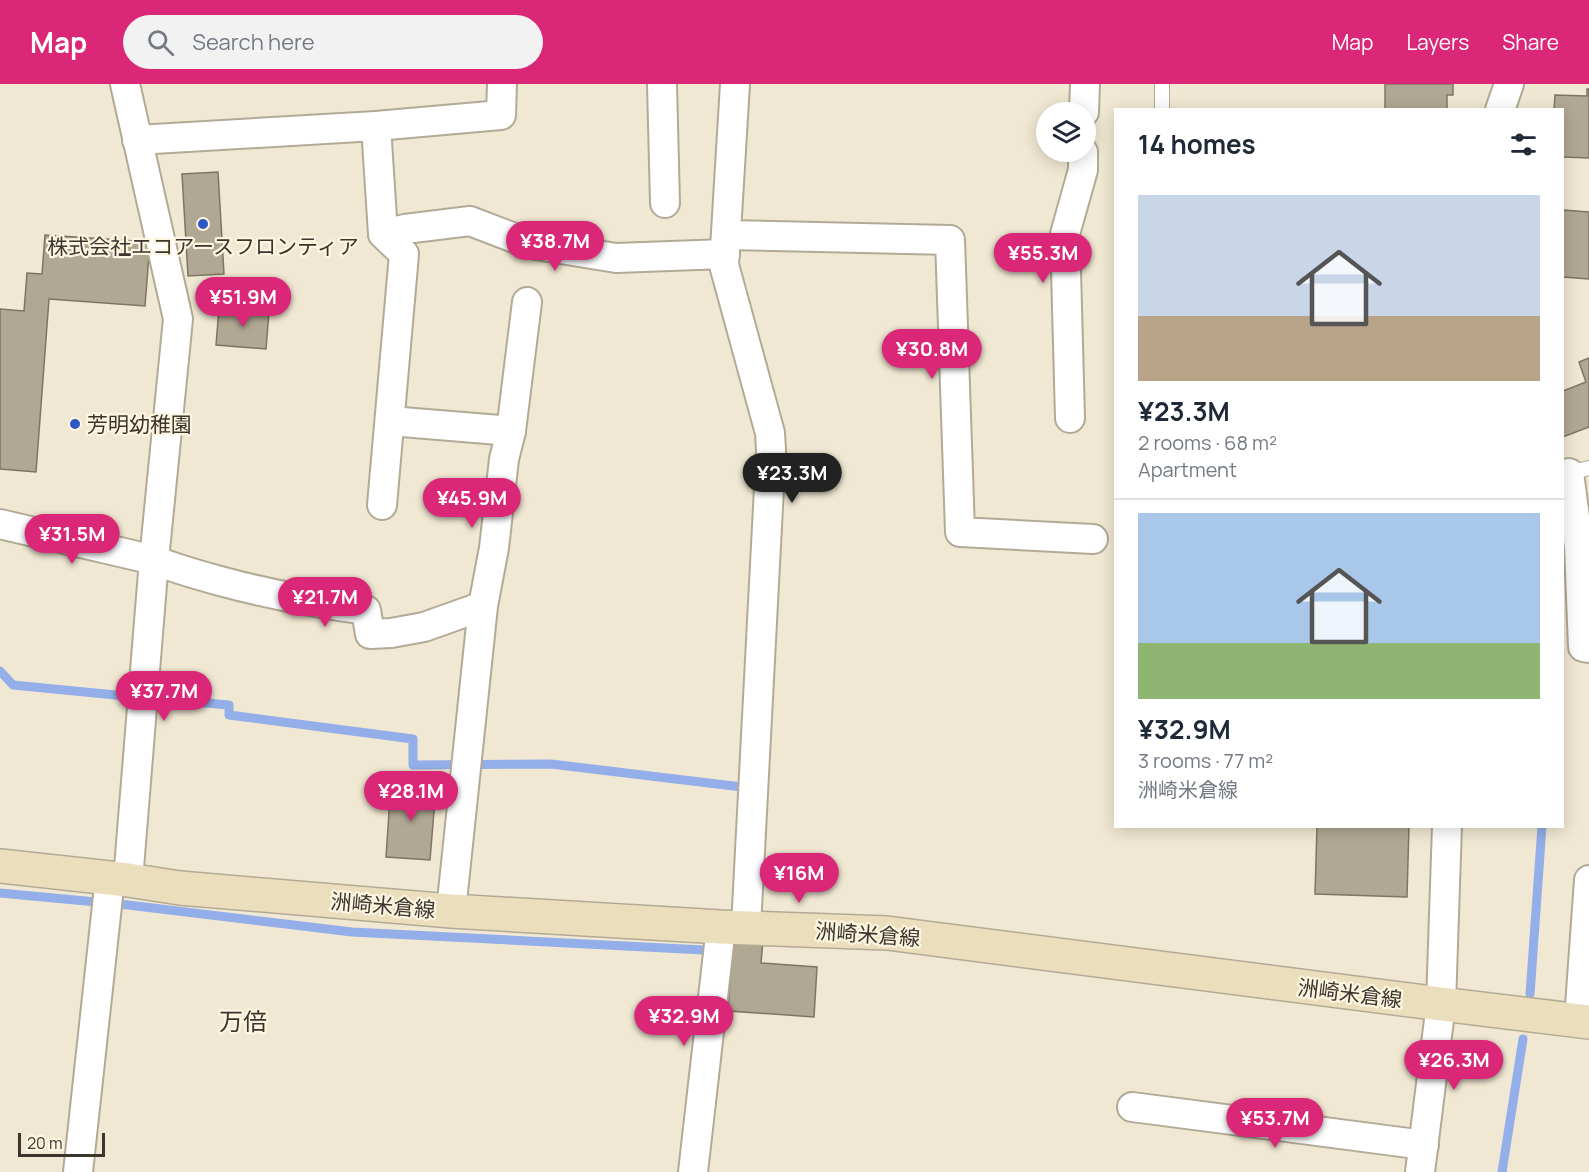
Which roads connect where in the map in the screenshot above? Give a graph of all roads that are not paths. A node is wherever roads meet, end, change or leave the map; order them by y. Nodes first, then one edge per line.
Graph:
1 (125, 84) edge
2 (502, 84) edge
3 (662, 84) edge
4 (735, 84) edge
5 (1085, 84) edge
6 (1162, 84) edge
7 (1509, 84) edge
8 (1084, 102) edge
9 (1162, 108) edge
10 (1501, 108) edge
11 (376, 126) junction
12 (137, 140) junction
13 (1083, 162) edge
14 (665, 203) dead end
15 (383, 234) junction
16 (726, 244) junction
17 (527, 302) dead end
18 (1070, 418) dead end
19 (390, 421) junction
20 (511, 431) junction
21 (1574, 472) edge
22 (382, 505) dead end
23 (0, 524) edge
24 (1093, 539) dead end
25 (1584, 547) edge
26 (154, 560) junction
27 (483, 606) junction
28 (1589, 648) edge
29 (1447, 828) edge
30 (0, 866) edge
31 (1589, 880) edge
32 (113, 890) junction
33 (451, 911) junction
34 (734, 927) junction
35 (1441, 1004) junction
36 (1584, 1021) edge
37 (1131, 1107) dead end
38 (1422, 1158) edge
39 (78, 1172) edge
40 (693, 1172) edge

1 - 12 street
2 - 11 street
3 - 14 street
4 - 16 street
5 - 8 street
6 - 9 lane
7 - 10 street
11 - 12 street
11 - 15 street
12 - 26 street
13 - 18 street
15 - 16 street
15 - 19 street
16 - 24 street
16 - 34 street
17 - 20 street
19 - 20 street
19 - 22 street
20 - 27 street
21 - 25 street
23 - 26 street
25 - 28 street
26 - 27 street
26 - 32 street
27 - 33 street
29 - 35 street
30 - 32 main road, 洲崎米倉線
31 - 36 street
32 - 33 main road, 洲崎米倉線
32 - 39 street
33 - 34 main road, 洲崎米倉線
34 - 35 main road, 洲崎米倉線
34 - 40 street
35 - 36 main road, 洲崎米倉線
35 - 38 street
37 - 38 street

